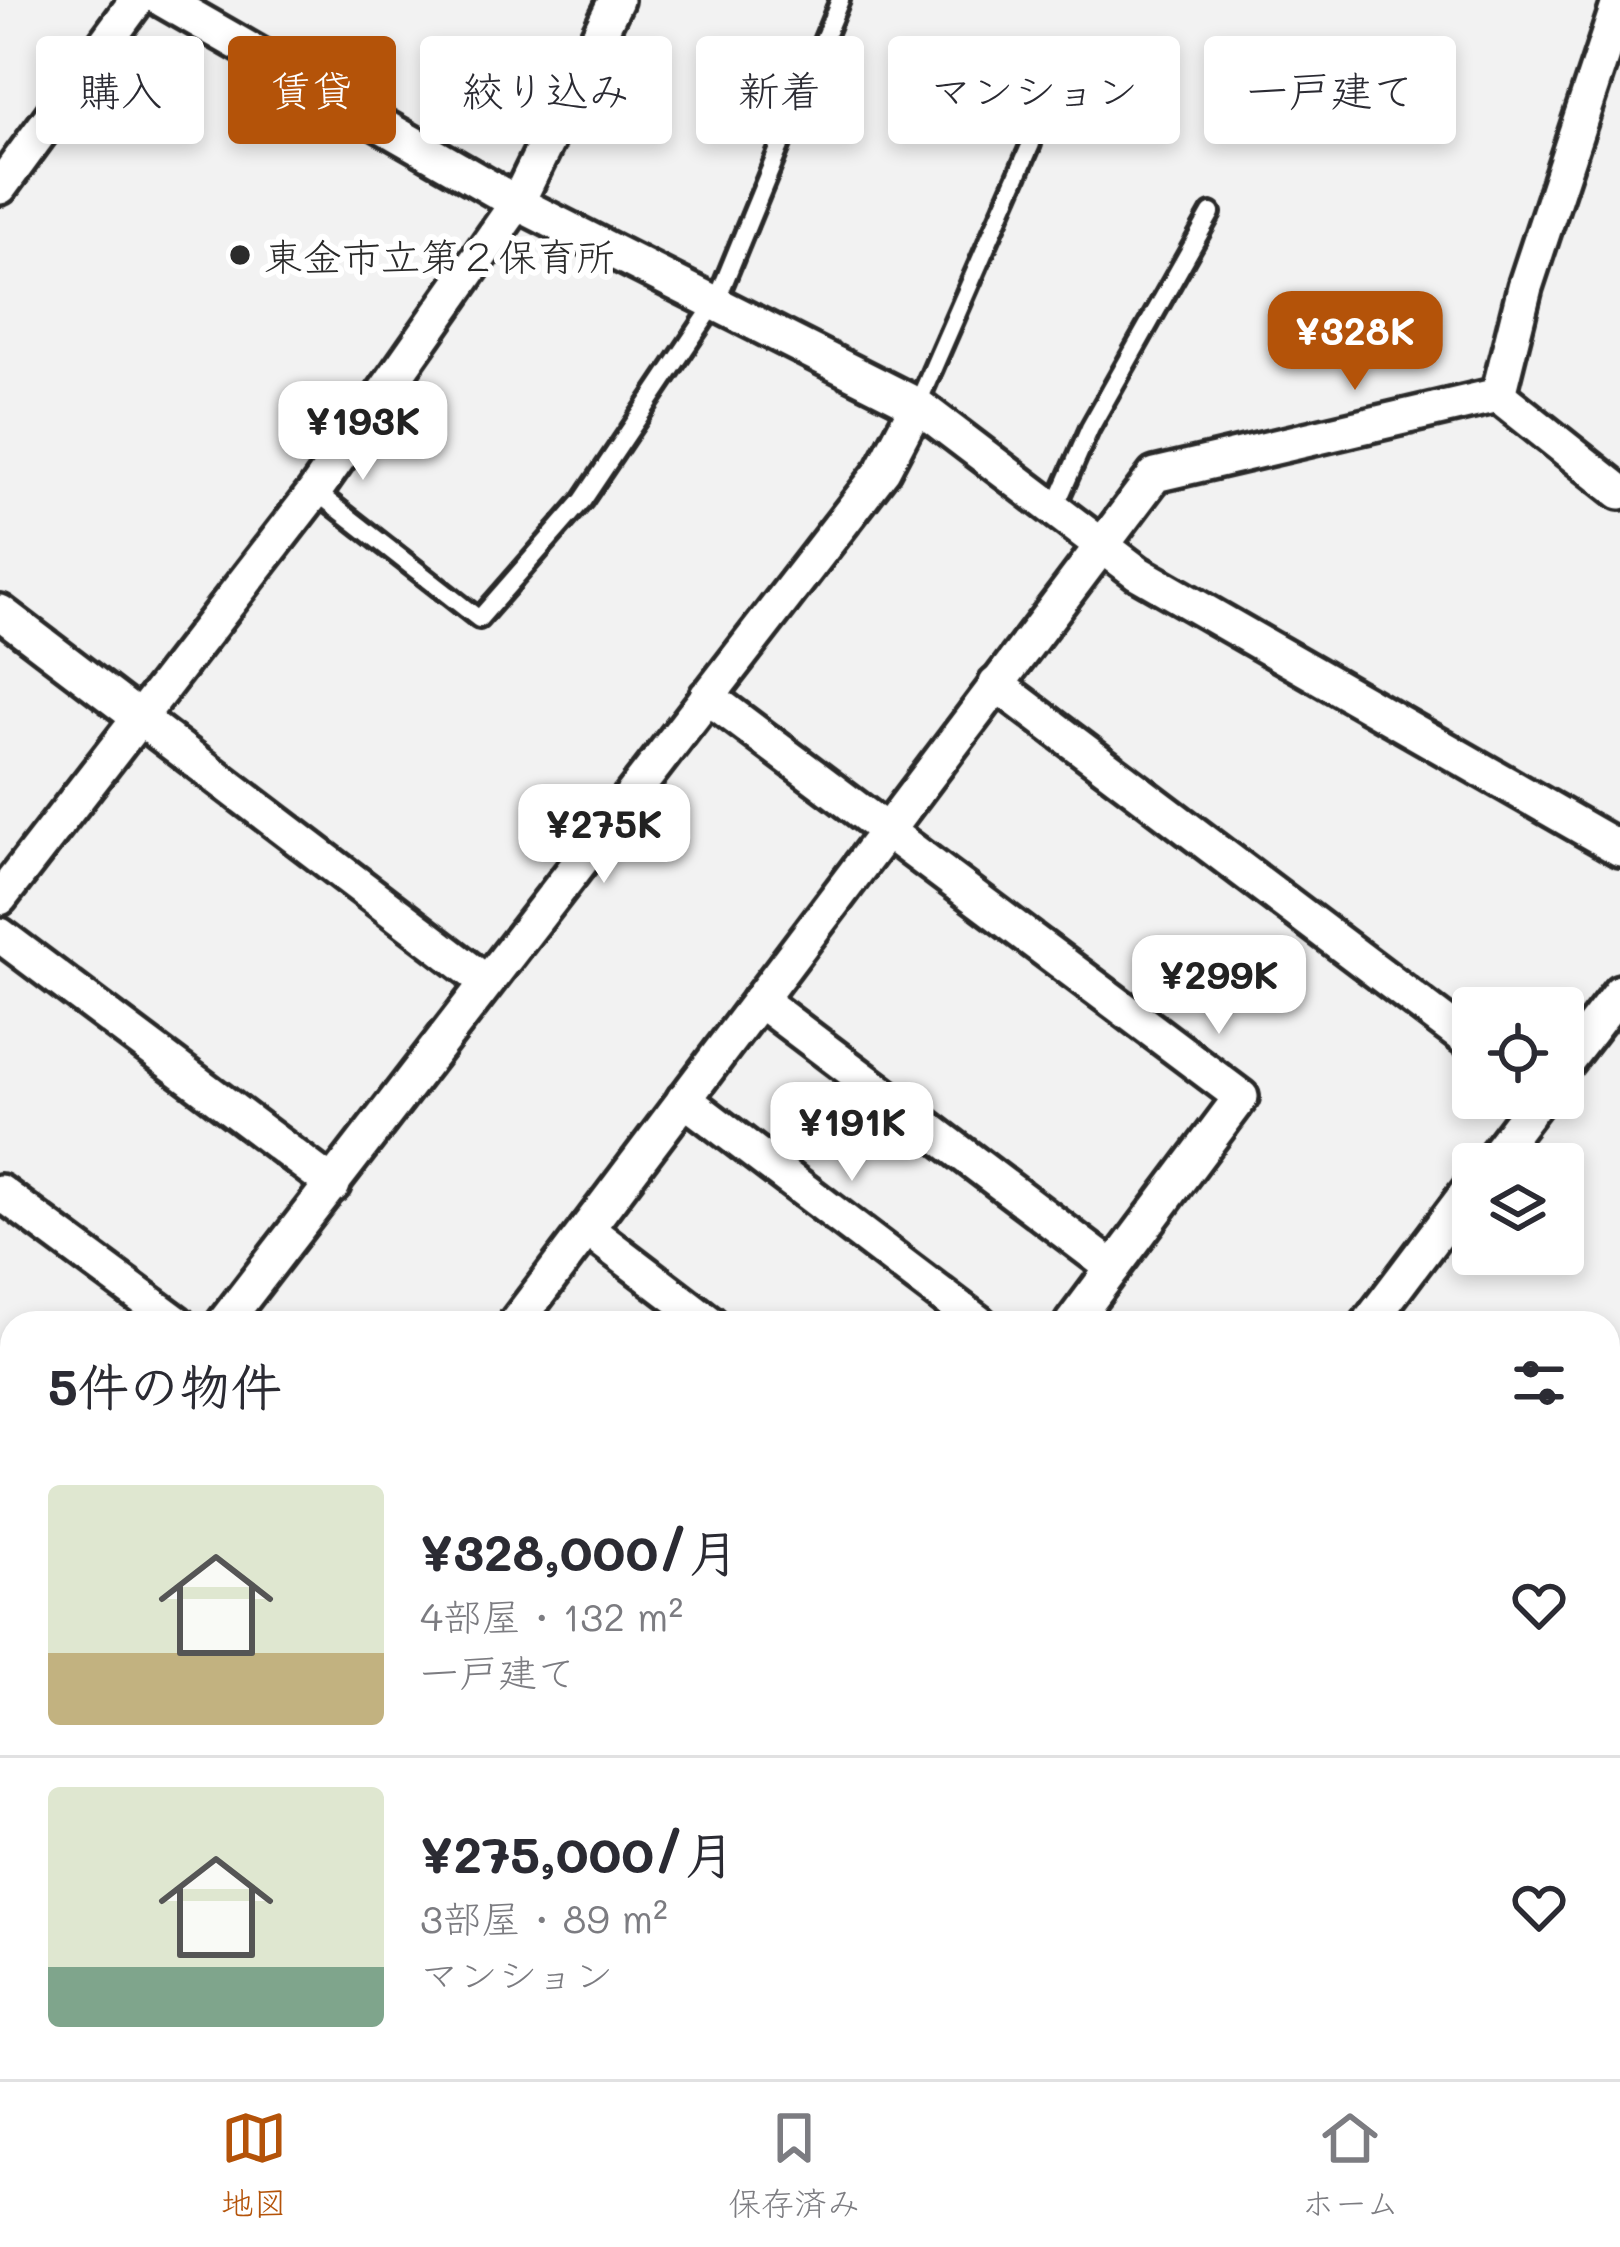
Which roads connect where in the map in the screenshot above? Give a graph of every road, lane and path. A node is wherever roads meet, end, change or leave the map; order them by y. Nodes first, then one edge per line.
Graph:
1 (137, 0) edge
2 (163, 0) edge
3 (616, 0) edge
4 (840, 0) edge
5 (1620, 0) edge
6 (1031, 144) edge
7 (0, 187) edge
8 (518, 203) junction
9 (1210, 212) dead end
10 (716, 302) junction
11 (1498, 395) junction
12 (917, 405) junction
13 (315, 491) junction
14 (1620, 492) edge
15 (1053, 512) junction
16 (1100, 545) junction
17 (0, 612) edge
18 (995, 684) junction
19 (707, 696) junction
20 (136, 716) junction
21 (887, 829) junction
22 (1620, 849) edge
23 (0, 898) edge
24 (0, 935) edge
25 (486, 982) junction
26 (1620, 992) edge
27 (758, 1000) junction
28 (1452, 1028) edge
29 (1584, 1039) edge
30 (684, 1099) junction
31 (1523, 1119) edge
32 (1505, 1143) edge
33 (333, 1185) junction
34 (0, 1192) edge
35 (1452, 1213) edge
36 (586, 1229) junction
37 (1113, 1268) junction
38 (161, 1311) edge
39 (233, 1311) edge
40 (525, 1311) edge
41 (694, 1311) edge
42 (963, 1311) edge
43 (1081, 1311) edge
44 (1378, 1311) edge

1 - 7 street
2 - 8 street
3 - 8 street
4 - 10 lane
5 - 11 street
6 - 12 lane
8 - 10 street
8 - 13 street
9 - 15 lane
10 - 12 street
10 - 13 lane
11 - 14 street
11 - 16 street
12 - 15 street
12 - 19 street
13 - 20 street
15 - 16 street
16 - 18 street
16 - 22 street
17 - 20 street
18 - 21 street
18 - 28 street
19 - 21 street
19 - 25 street
20 - 23 street
20 - 25 street
21 - 27 street
21 - 37 street
24 - 33 street
25 - 33 street
26 - 29 street
27 - 30 street
27 - 37 street
30 - 36 street
30 - 42 street
31 - 32 street
33 - 39 street
34 - 38 street
35 - 44 street
36 - 40 street
36 - 41 street
37 - 43 street

